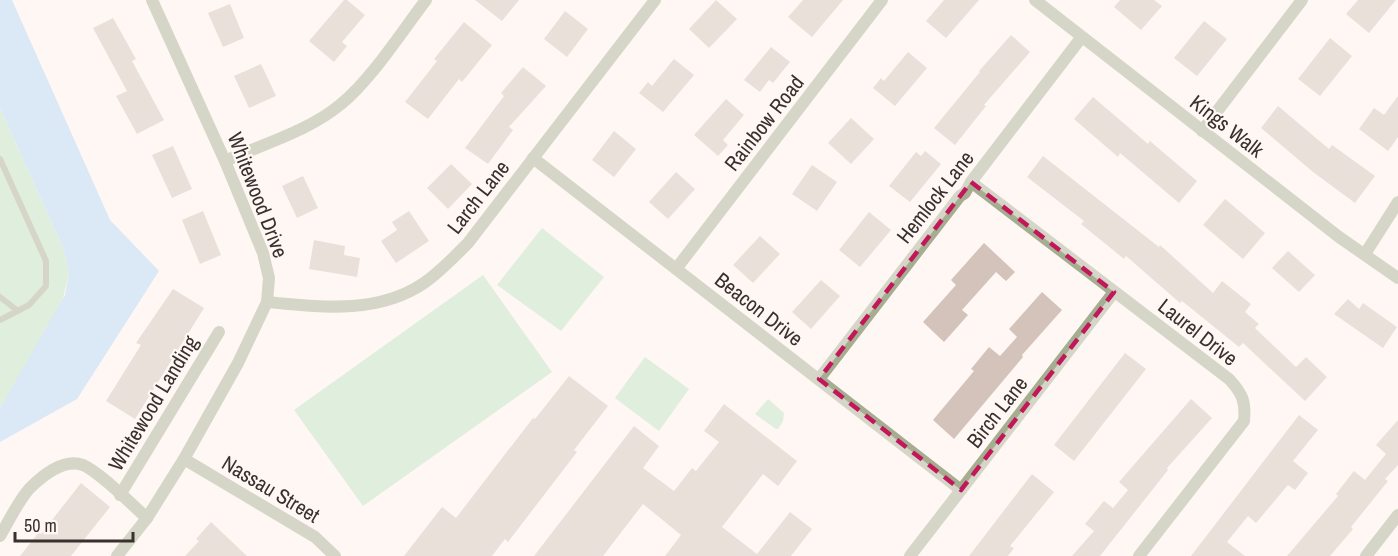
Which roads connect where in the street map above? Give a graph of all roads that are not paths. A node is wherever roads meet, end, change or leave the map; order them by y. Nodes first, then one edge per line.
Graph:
1 (152, 0) edge
2 (426, 0) edge
3 (655, 0) edge
4 (882, 0) edge
5 (1035, 0) edge
6 (1302, 0) edge
7 (1082, 38) junction
8 (1202, 131) junction
9 (533, 158) junction
10 (0, 159) edge
11 (225, 161) junction
12 (971, 182) junction
13 (1398, 202) edge
14 (1365, 254) junction
15 (676, 269) junction
16 (1398, 278) edge
17 (1114, 292) junction
18 (0, 297) edge
19 (267, 302) junction
20 (18, 311) junction
21 (0, 320) edge
22 (219, 332) dead end
23 (819, 379) junction
24 (184, 459) junction
25 (961, 490) junction
26 (120, 495) junction
27 (1398, 515) edge
28 (147, 518) junction
29 (0, 536) edge
30 (117, 556) edge
31 (335, 556) edge
32 (910, 556) edge
33 (1139, 556) edge
34 (1366, 556) edge

1 - 11 street, Whitewood Drive
2 - 11 street
3 - 9 street, Larch Lane
4 - 15 street, Rainbow Road
5 - 7 street, Kings Walk
6 - 8 street
7 - 8 street, Kings Walk
7 - 12 street, Hemlock Lane
8 - 14 street, Kings Walk
9 - 15 street, Beacon Drive
9 - 19 street, Larch Lane
10 - 20 lane
11 - 19 street, Whitewood Drive
12 - 17 street, Laurel Drive
12 - 23 street, Hemlock Lane
13 - 14 street
14 - 16 street, Kings Walk
15 - 23 street, Beacon Drive
17 - 25 street, Birch Lane
17 - 33 street, Laurel Drive
18 - 20 lane
19 - 24 street, Whitewood Drive
20 - 21 lane
22 - 26 street, Whitewood Landing
23 - 25 street, Beacon Drive
24 - 28 street, Whitewood Drive
24 - 31 street, Nassau Street
25 - 32 street, Birch Lane
26 - 28 street, Whitewood Landing
26 - 29 street, Whitewood Landing
27 - 34 street
28 - 30 street, Whitewood Drive

